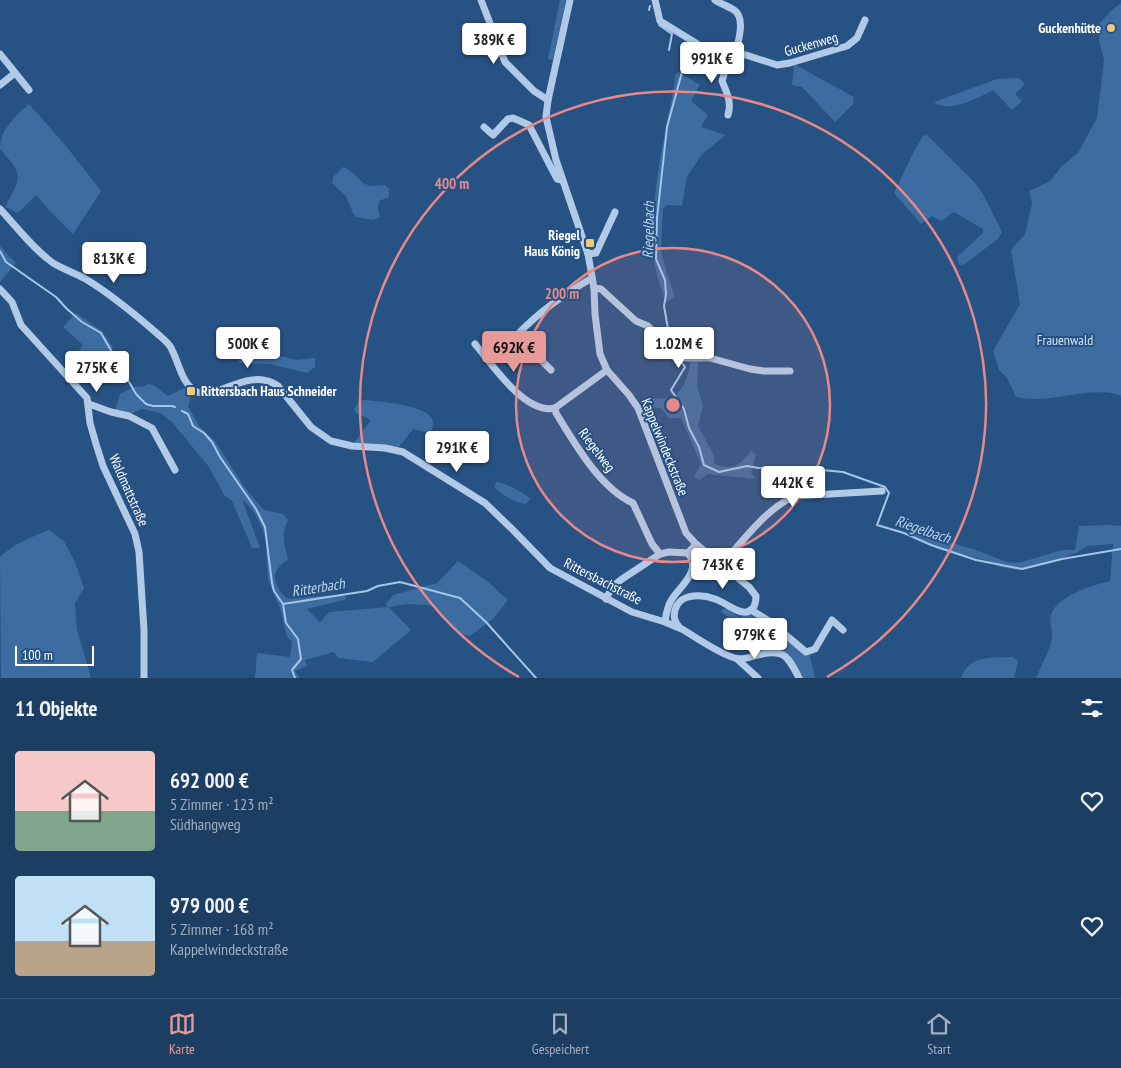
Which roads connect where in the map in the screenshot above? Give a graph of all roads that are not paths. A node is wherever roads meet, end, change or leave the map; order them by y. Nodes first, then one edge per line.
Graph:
1 (481, 0) edge
2 (570, 0) edge
3 (655, 0) edge
4 (715, 0) edge
5 (865, 20) dead end
6 (733, 53) junction
7 (0, 54) edge
8 (15, 73) junction
9 (0, 85) edge
10 (29, 90) dead end
11 (548, 100) junction
12 (728, 115) dead end
13 (484, 128) dead end
14 (562, 180) junction
15 (0, 209) edge
16 (615, 212) dead end
17 (588, 254) junction
18 (592, 278) junction
19 (0, 288) edge
20 (594, 288) junction
21 (475, 344) dead end
22 (552, 370) dead end
23 (607, 370) junction
24 (790, 371) dead end
25 (89, 404) junction
26 (555, 408) junction
27 (175, 470) dead end
28 (882, 491) dead end
29 (696, 544) junction
30 (688, 553) junction
31 (660, 554) junction
32 (722, 565) junction
33 (692, 571) junction
34 (606, 599) junction
35 (751, 610) junction
36 (665, 622) junction
37 (680, 628) junction
38 (844, 630) dead end
39 (737, 659) junction
40 (144, 678) edge
41 (758, 678) edge
42 (799, 678) edge

1 - 11 street
2 - 11 street, Kappelwindeckstraße
3 - 6 street, Guckenweg
4 - 6 street
5 - 6 street, Guckenweg
6 - 12 street
7 - 8 street
8 - 9 street
8 - 10 street
11 - 14 street, Kappelwindeckstraße
13 - 14 street
14 - 17 street, Kappelwindeckstraße
15 - 34 street, Rittersbachstraße
16 - 17 street
17 - 18 street, Kappelwindeckstraße
18 - 20 street, Kappelwindeckstraße
18 - 22 street
19 - 25 street
20 - 23 street, Kappelwindeckstraße
20 - 24 street
21 - 26 street
23 - 26 street
23 - 29 street, Kappelwindeckstraße
25 - 27 street
25 - 40 street, Waldmattstraße
26 - 31 street, Riegelweg
28 - 32 street
29 - 30 street
29 - 32 street, Kappelwindeckstraße
30 - 31 street
30 - 33 street
31 - 34 street
32 - 33 street
32 - 35 street, Kappelwindeckstraße
33 - 36 street
34 - 36 street, Rittersbachstraße
35 - 37 street
35 - 38 street
36 - 37 street, Rittersbachstraße
37 - 39 street
39 - 41 street
39 - 42 street

